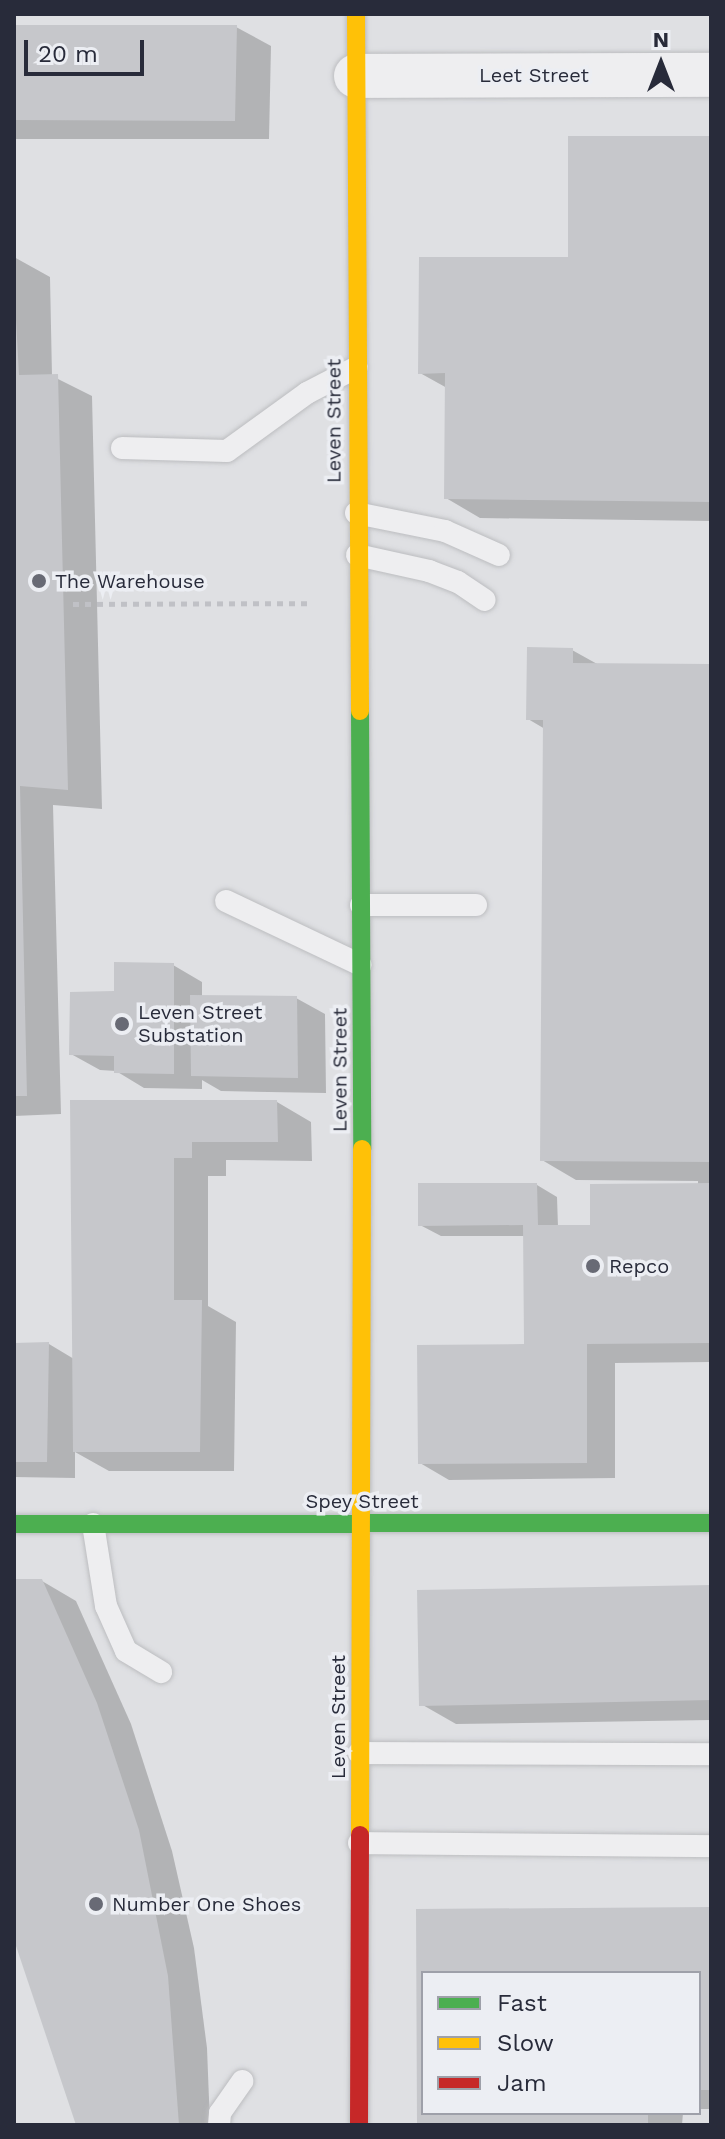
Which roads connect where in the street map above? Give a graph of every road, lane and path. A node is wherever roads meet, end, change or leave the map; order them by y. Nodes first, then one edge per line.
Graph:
1 (356, 14) edge
2 (711, 75) edge
3 (356, 76) junction
4 (357, 367) junction
5 (122, 448) dead end
6 (356, 513) junction
7 (357, 555) junction
8 (499, 555) dead end
9 (485, 600) dead end
10 (307, 603) dead end
11 (73, 604) dead end
12 (226, 901) dead end
13 (361, 905) junction
14 (476, 905) dead end
15 (361, 965) junction
16 (711, 1523) edge
17 (14, 1524) edge
18 (93, 1524) junction
19 (361, 1524) junction
20 (161, 1672) dead end
21 (359, 1753) junction
22 (711, 1754) edge
23 (359, 1843) junction
24 (711, 1846) edge
25 (242, 2081) dead end
26 (219, 2125) edge
27 (359, 2125) edge

1 - 3 street, Leven Street
2 - 3 street, Leet Street
3 - 4 street, Leven Street
4 - 5 lane
4 - 6 street, Leven Street
6 - 7 street, Leven Street
6 - 8 lane
7 - 9 lane
7 - 13 street, Leven Street
10 - 11 path
12 - 15 lane
13 - 14 lane
13 - 15 street, Leven Street
15 - 19 street, Leven Street
16 - 19 street, Spey Street
17 - 18 street, Spey Street
18 - 19 street, Spey Street
18 - 20 lane
19 - 21 street, Leven Street
21 - 22 lane
21 - 23 street, Leven Street
23 - 24 lane
23 - 27 street, Leven Street
25 - 26 lane

